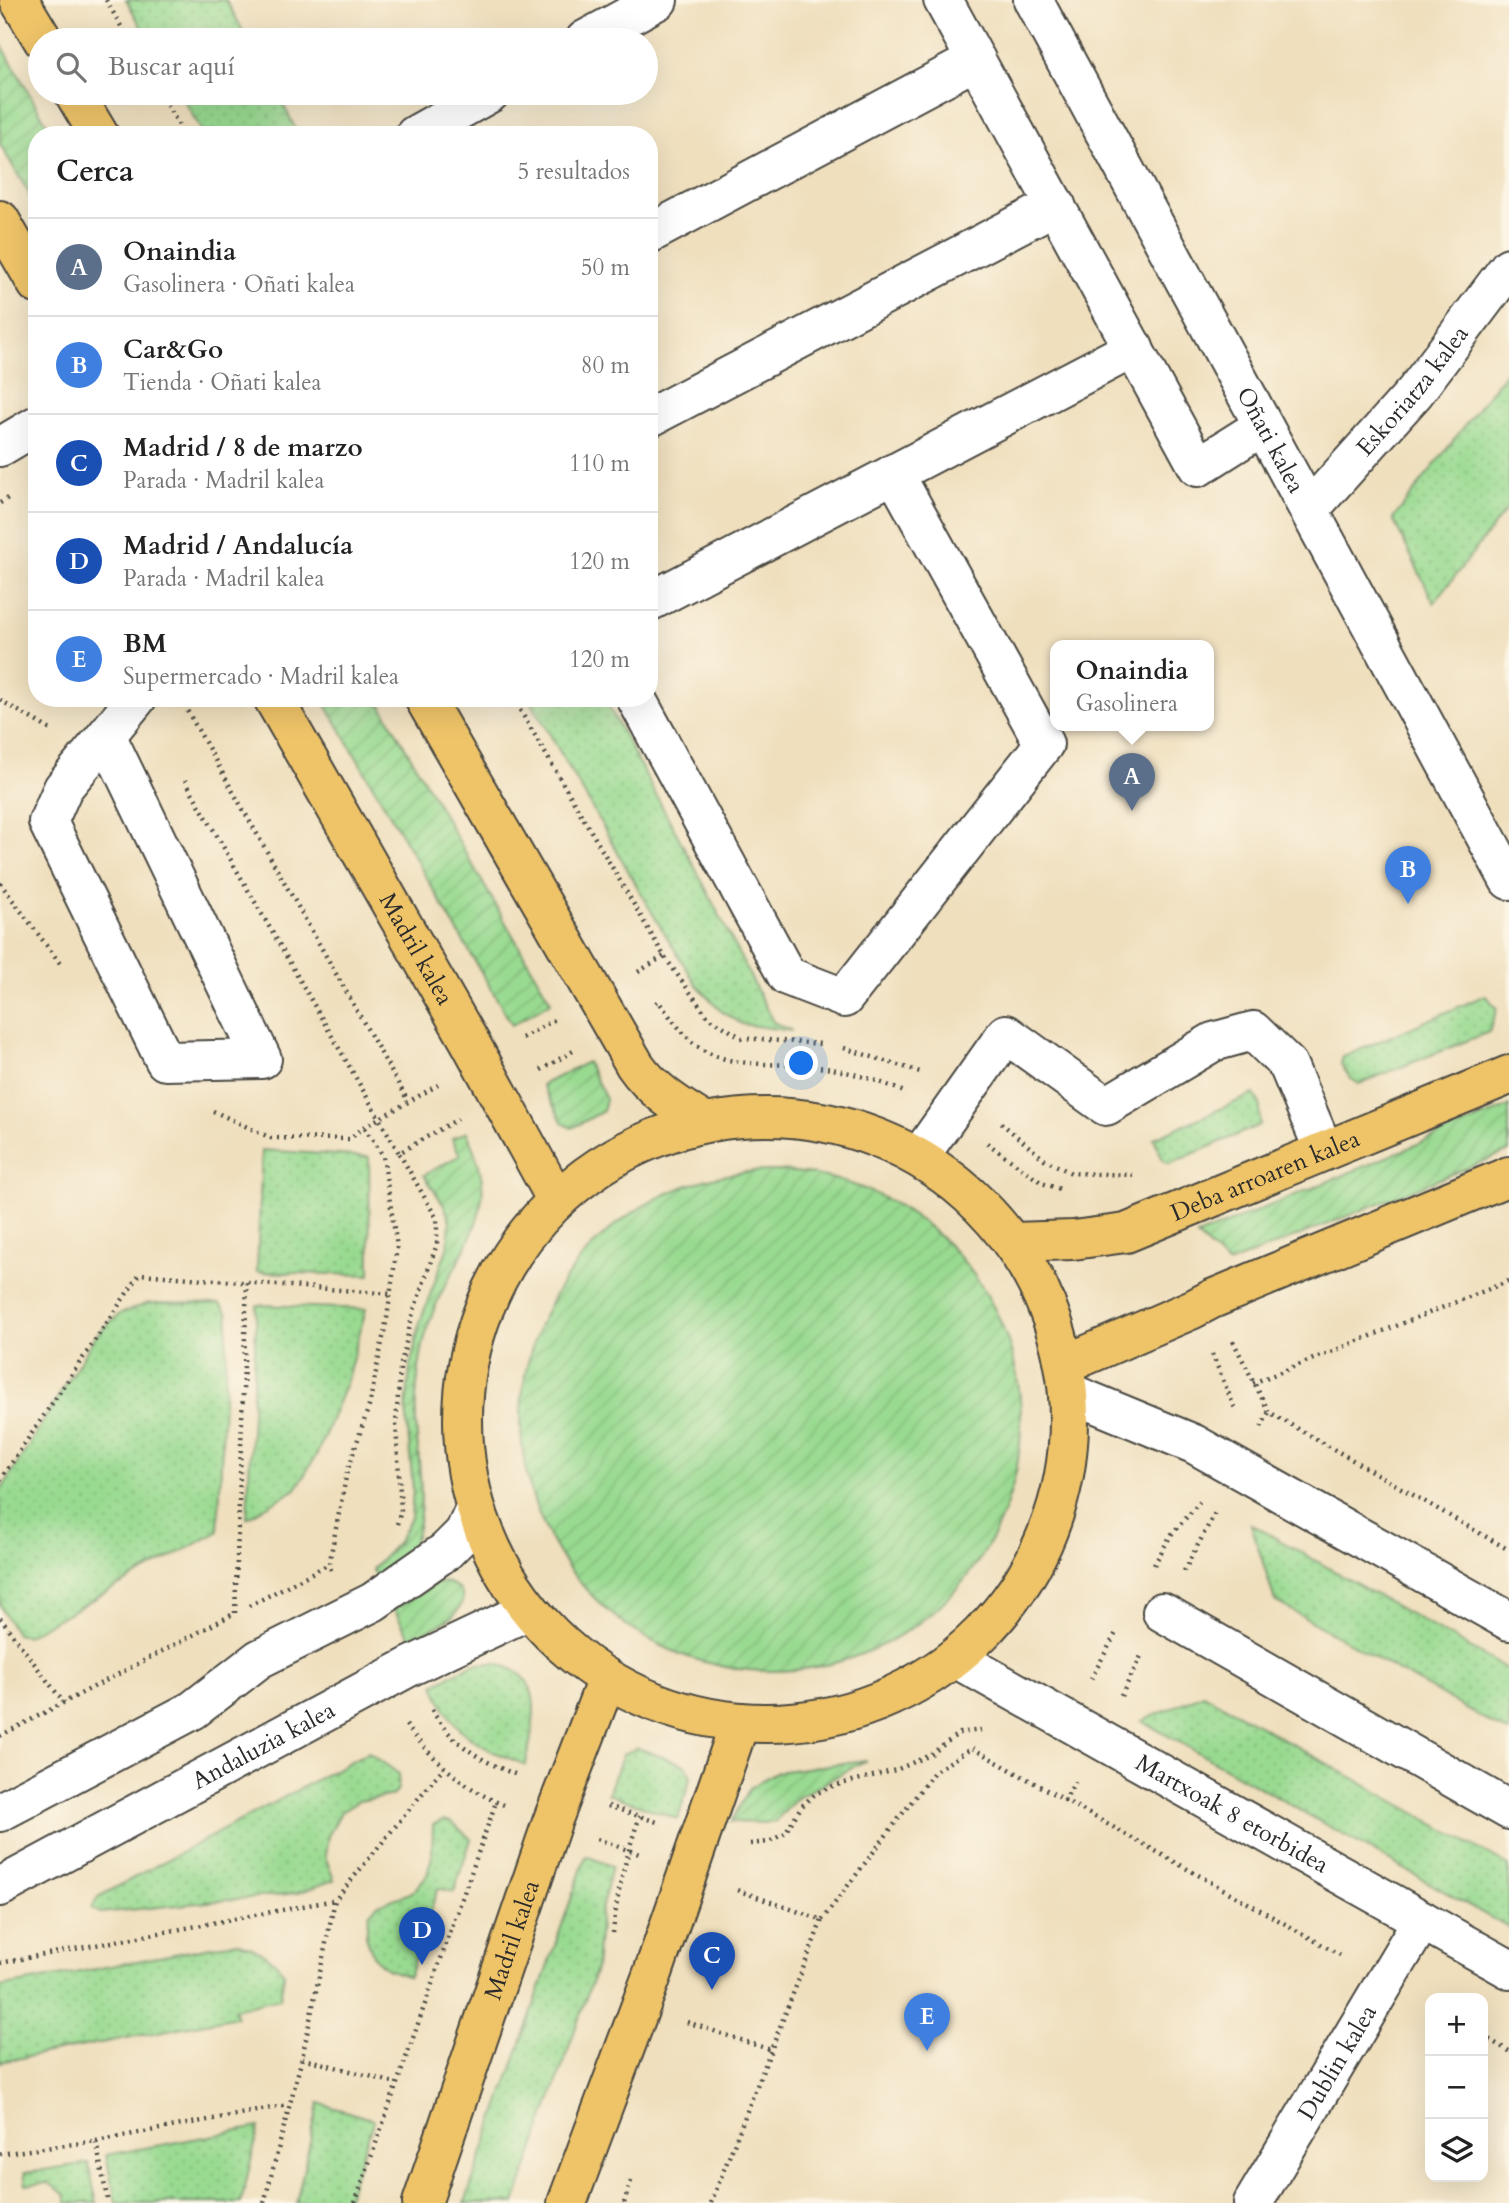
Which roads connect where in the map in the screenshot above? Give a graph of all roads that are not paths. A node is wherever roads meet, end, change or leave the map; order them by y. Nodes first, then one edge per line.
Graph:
1 (19, 0) edge
2 (658, 0) edge
3 (943, 0) edge
4 (1033, 0) edge
5 (36, 28) edge
6 (607, 28) edge
7 (976, 60) junction
8 (81, 105) edge
9 (469, 105) edge
10 (94, 126) edge
11 (431, 126) edge
12 (1056, 205) junction
13 (0, 220) edge
14 (658, 229) edge
15 (1509, 267) edge
16 (28, 268) edge
17 (1133, 348) junction
18 (658, 413) edge
19 (1264, 426) junction
20 (28, 430) edge
21 (0, 447) edge
22 (894, 473) junction
23 (1309, 510) junction
24 (658, 597) edge
25 (130, 707) edge
26 (278, 707) edge
27 (429, 707) edge
28 (641, 707) edge
29 (107, 737) junction
30 (1509, 880) edge
31 (1509, 1075) edge
32 (704, 1122) junction
33 (1324, 1151) junction
34 (919, 1157) junction
35 (1509, 1176) edge
36 (556, 1199) junction
37 (1013, 1242) junction
38 (1070, 1380) junction
39 (475, 1509) junction
40 (529, 1610) junction
41 (1162, 1612) dead end
42 (1509, 1621) edge
43 (955, 1658) junction
44 (607, 1679) junction
45 (740, 1722) junction
46 (1509, 1810) edge
47 (0, 1812) edge
48 (0, 1887) edge
49 (1422, 1920) junction
50 (1509, 1969) edge
51 (422, 2203) edge
52 (567, 2203) edge
53 (1252, 2203) edge

1 - 5 main road
2 - 6 street
3 - 7 street
4 - 19 street, Oñati kalea
7 - 12 street
7 - 14 street
8 - 10 main road
9 - 11 street
12 - 17 street
12 - 18 street
13 - 16 main road
15 - 23 street, Eskoriatza kalea
17 - 19 street
17 - 22 street
19 - 23 street, Oñati kalea
20 - 21 street
22 - 24 street
22 - 28 street
23 - 30 street, Oñati kalea
25 - 29 street
26 - 36 main road, Madril kalea
27 - 32 main road
29 - 29 street
31 - 33 main road, Deba arroaren kalea
32 - 34 main road
32 - 36 main road
33 - 34 street
33 - 37 main road, Deba arroaren kalea
34 - 37 main road
35 - 38 main road
36 - 39 main road
37 - 38 main road
38 - 42 street
38 - 43 main road
39 - 40 main road
39 - 47 street
40 - 44 main road
40 - 48 street, Andaluzia kalea
41 - 46 street
43 - 45 main road
43 - 49 street, Martxoak 8 etorbidea
44 - 45 main road
44 - 51 main road, Madril kalea
45 - 52 main road
49 - 50 street, Martxoak 8 etorbidea
49 - 53 street, Dublin kalea

